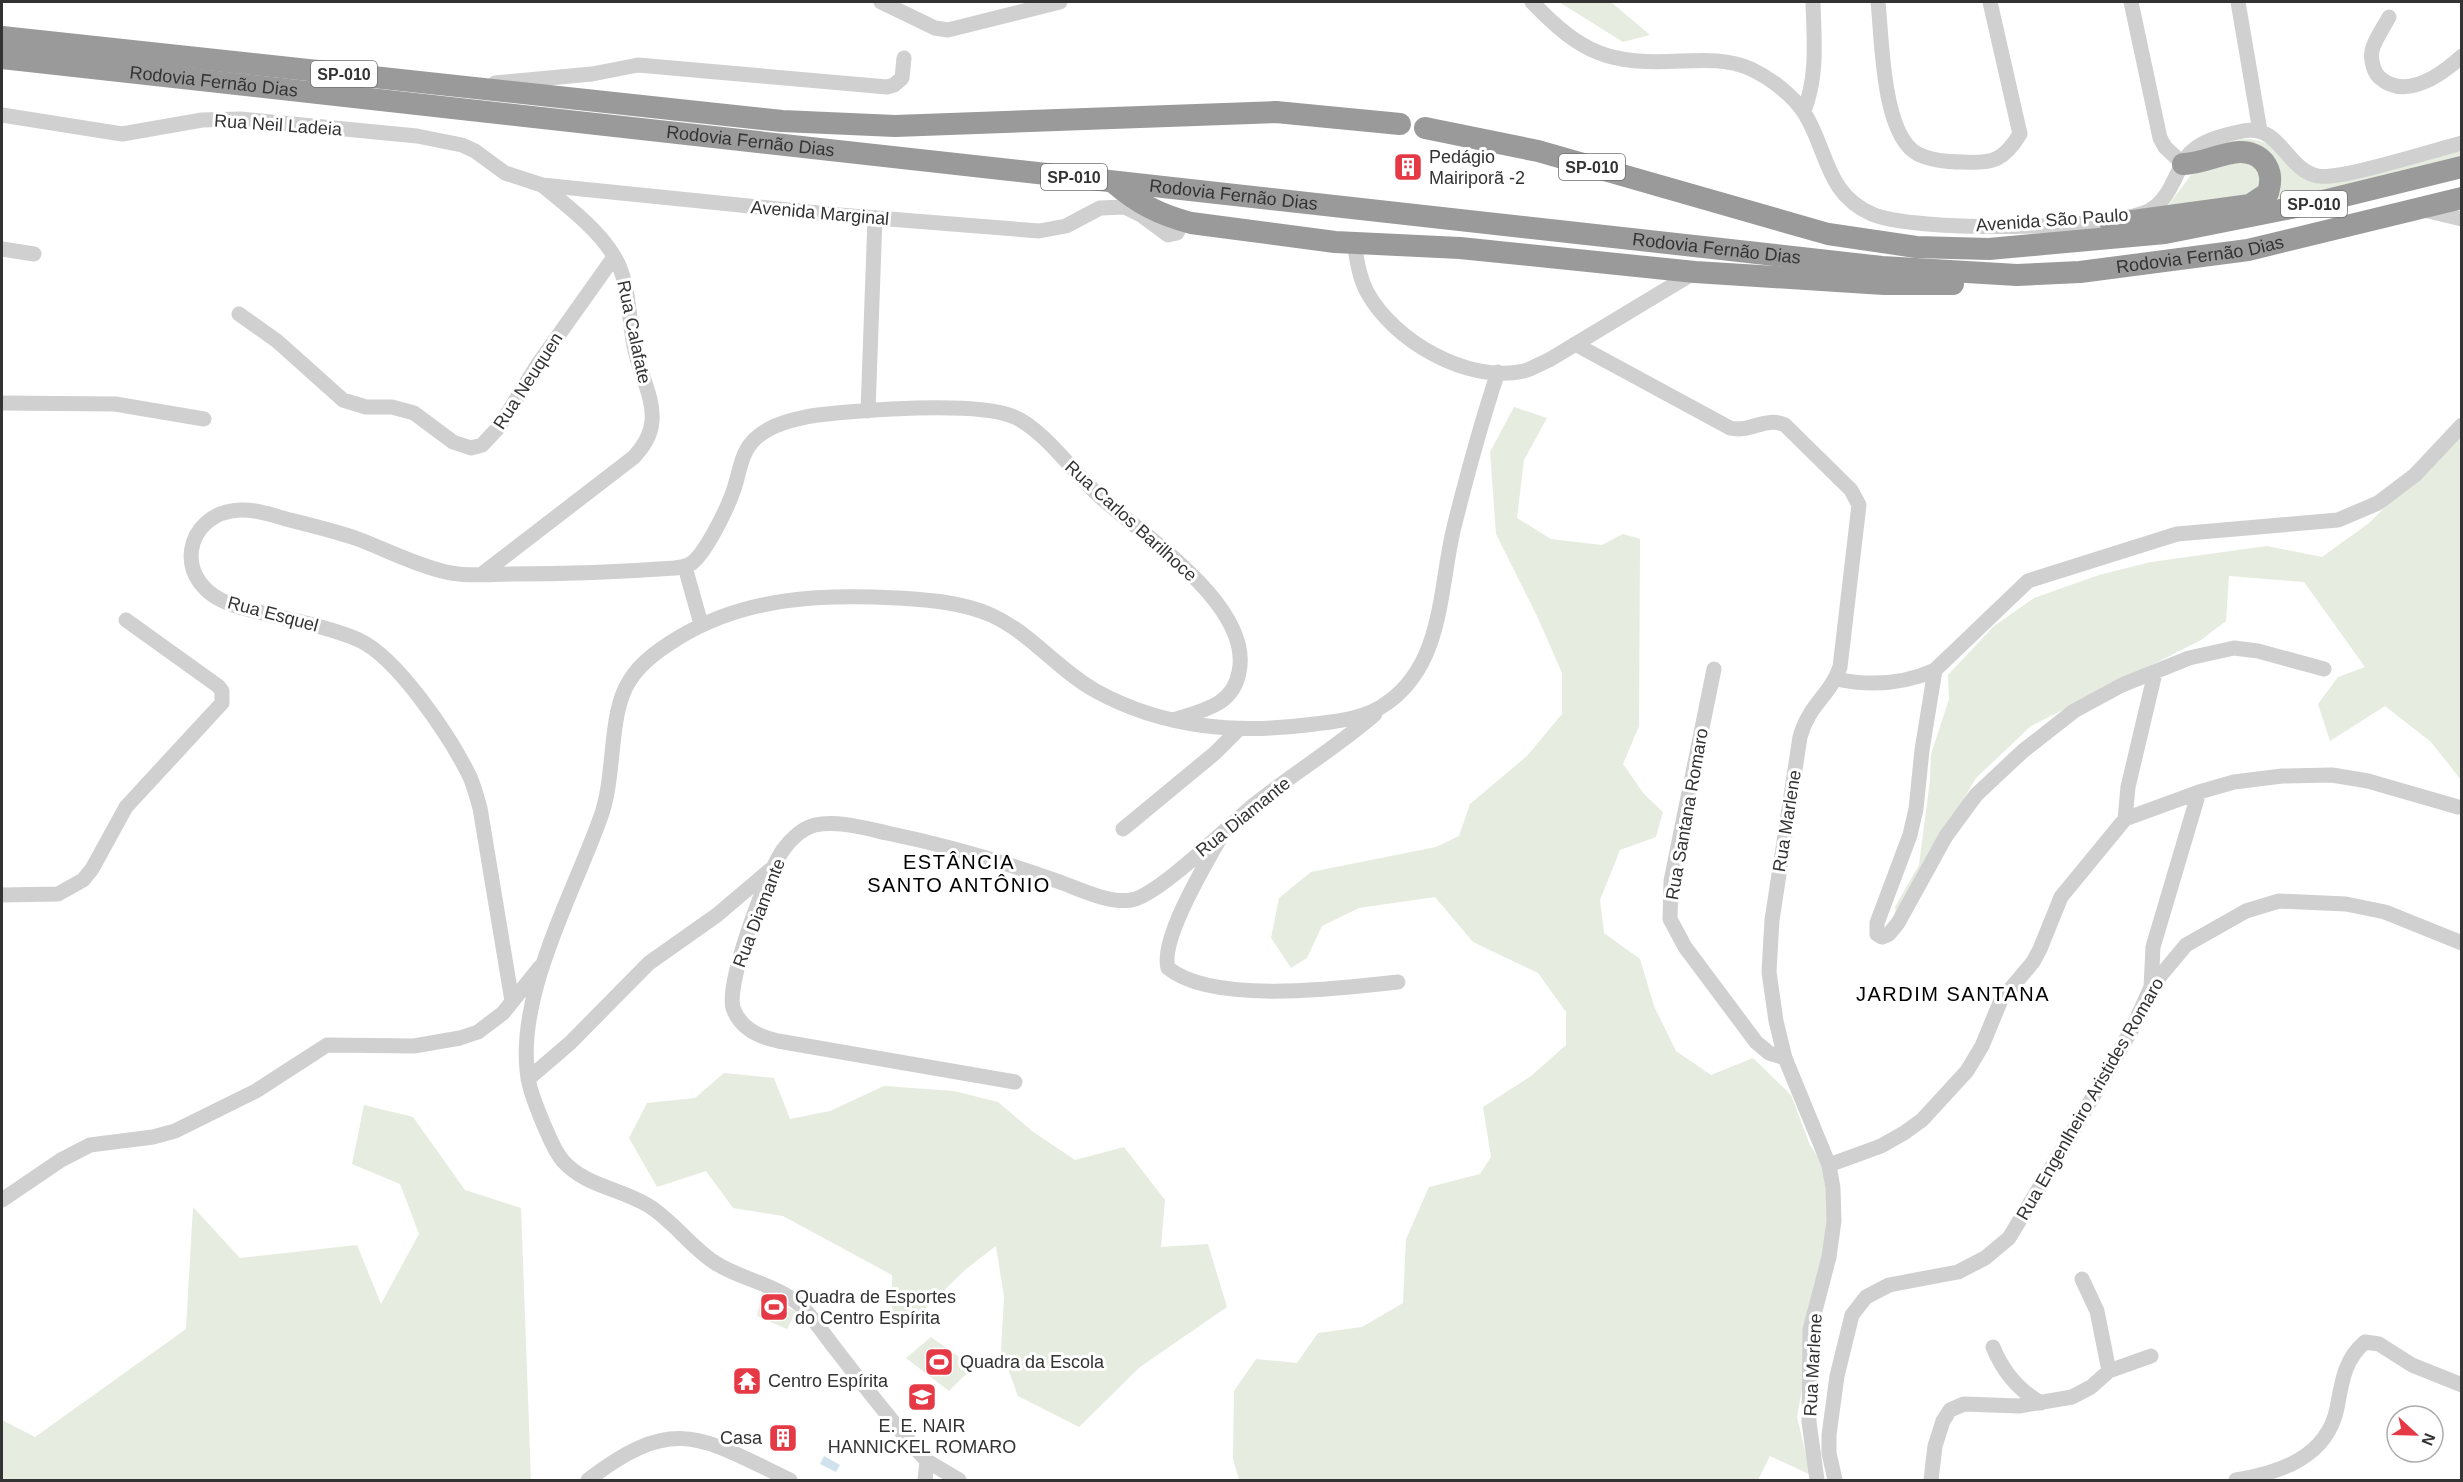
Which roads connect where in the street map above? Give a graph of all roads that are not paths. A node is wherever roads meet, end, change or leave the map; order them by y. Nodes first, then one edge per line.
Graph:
1 (881, 2) edge
2 (1060, 2) edge
3 (1532, 2) edge
4 (1813, 2) edge
5 (1878, 2) edge
6 (1990, 2) edge
7 (2132, 2) edge
8 (2238, 2) edge
9 (2389, 17) dead end
10 (2, 37) edge
11 (2462, 56) edge
12 (2, 58) edge
13 (903, 58) dead end
14 (464, 86) junction
15 (1803, 111) junction
16 (2, 115) edge
17 (1400, 124) dead end
18 (1425, 128) dead end
19 (2260, 131) junction
20 (448, 140) joint
21 (2462, 143) edge
22 (2183, 164) junction
23 (2462, 167) edge
24 (1112, 182) junction
25 (542, 185) junction
26 (2462, 198) edge
27 (2421, 209) junction
28 (875, 218) junction
29 (2462, 219) edge
30 (1183, 221) junction
31 (1354, 243) junction
32 (2, 249) edge
33 (1989, 249) junction
34 (34, 254) dead end
35 (614, 257) junction
36 (1695, 272) junction
37 (2017, 275) junction
38 (239, 314) dead end
39 (1575, 344) junction
40 (1498, 372) junction
41 (2, 403) edge
42 (868, 411) junction
43 (204, 419) dead end
44 (2462, 425) edge
45 (685, 567) junction
46 (482, 574) junction
47 (126, 620) dead end
48 (701, 624) junction
49 (1714, 669) dead end
50 (2324, 669) dead end
51 (1935, 670) junction
52 (2155, 673) junction
53 (1836, 679) junction
54 (1386, 704) junction
55 (1172, 720) junction
56 (1239, 729) junction
57 (2199, 792) junction
58 (2458, 807) dead end
59 (2125, 819) junction
60 (1123, 829) dead end
61 (1225, 830) junction
62 (772, 868) junction
63 (2, 896) edge
64 (2462, 943) edge
65 (544, 962) junction
66 (1398, 982) dead end
67 (2151, 987) junction
68 (512, 1001) junction
69 (1785, 1058) junction
70 (528, 1079) junction
71 (1015, 1082) dead end
72 (1829, 1165) junction
73 (2, 1200) edge
74 (2082, 1279) dead end
75 (1993, 1347) dead end
76 (2151, 1356) dead end
77 (2109, 1371) junction
78 (2462, 1385) edge
79 (2042, 1403) junction
80 (927, 1461) junction
81 (588, 1480) edge
82 (790, 1480) edge
83 (925, 1480) edge
84 (959, 1480) edge
85 (1818, 1480) edge
86 (1835, 1480) edge
87 (1931, 1480) edge
88 (2236, 1480) edge

1 - 2 street
3 - 15 street, Avenida São Paulo
4 - 15 street
5 - 6 street
7 - 22 street
8 - 19 street
9 - 11 street
10 - 14 highway, Rodovia Fernão Dias / SP-010
12 - 24 highway, Rodovia Fernão Dias / SP-010
13 - 14 street
14 - 17 highway, Rodovia Fernão Dias / SP-010
15 - 22 street, Avenida São Paulo
16 - 20 street, Rua Neil Ladeia
18 - 33 highway, Rodovia Fernão Dias / SP-010
19 - 21 street
19 - 22 street, Avenida São Paulo
20 - 25 street, Avenida Marginal
22 - 33 highway
23 - 33 highway, Rodovia Fernão Dias / SP-010
24 - 30 highway
24 - 37 highway, Rodovia Fernão Dias / SP-010
25 - 28 street, Avenida Marginal
25 - 35 street, Rua Calafate
26 - 27 highway, Rodovia Fernão Dias / SP-010
27 - 29 street
27 - 37 highway, Rodovia Fernão Dias / SP-010
28 - 30 street, Avenida Marginal
28 - 42 street
30 - 31 highway
31 - 36 highway
31 - 40 street
32 - 34 street
35 - 38 street, Rua Neuquen
35 - 46 street, Rua Calafate
36 - 37 highway
36 - 39 street
39 - 40 street
39 - 53 street, Rua Marlene
40 - 54 street, Rua Diamante
41 - 43 street
42 - 45 street, Rua Carlos Barilhoce
42 - 55 street, Rua Carlos Barilhoce
44 - 51 street
45 - 46 street, Rua Esquel
45 - 48 street
46 - 68 street, Rua Esquel
47 - 63 street
48 - 55 street
48 - 65 street
49 - 69 street, Rua Santana Romaro
50 - 52 street
51 - 52 street
51 - 53 street
52 - 59 street
53 - 69 street, Rua Marlene
54 - 56 street
54 - 61 street, Rua Diamante
55 - 56 street
56 - 60 street
57 - 58 street
57 - 59 street
57 - 67 street
59 - 72 street
61 - 62 street, Rua Diamante
61 - 66 street
62 - 70 street
62 - 71 street, Rua Diamante
64 - 67 street, Rua Engenlheiro Aristides Romaro
65 - 68 street
65 - 70 street
67 - 86 street, Rua Engenlheiro Aristides Romaro
68 - 73 street
69 - 72 street, Rua Marlene
70 - 80 street
72 - 85 street, Rua Marlene
74 - 77 street
75 - 79 street
76 - 77 street
77 - 79 street
78 - 88 street
79 - 87 street
80 - 83 street
80 - 84 street
81 - 82 street

